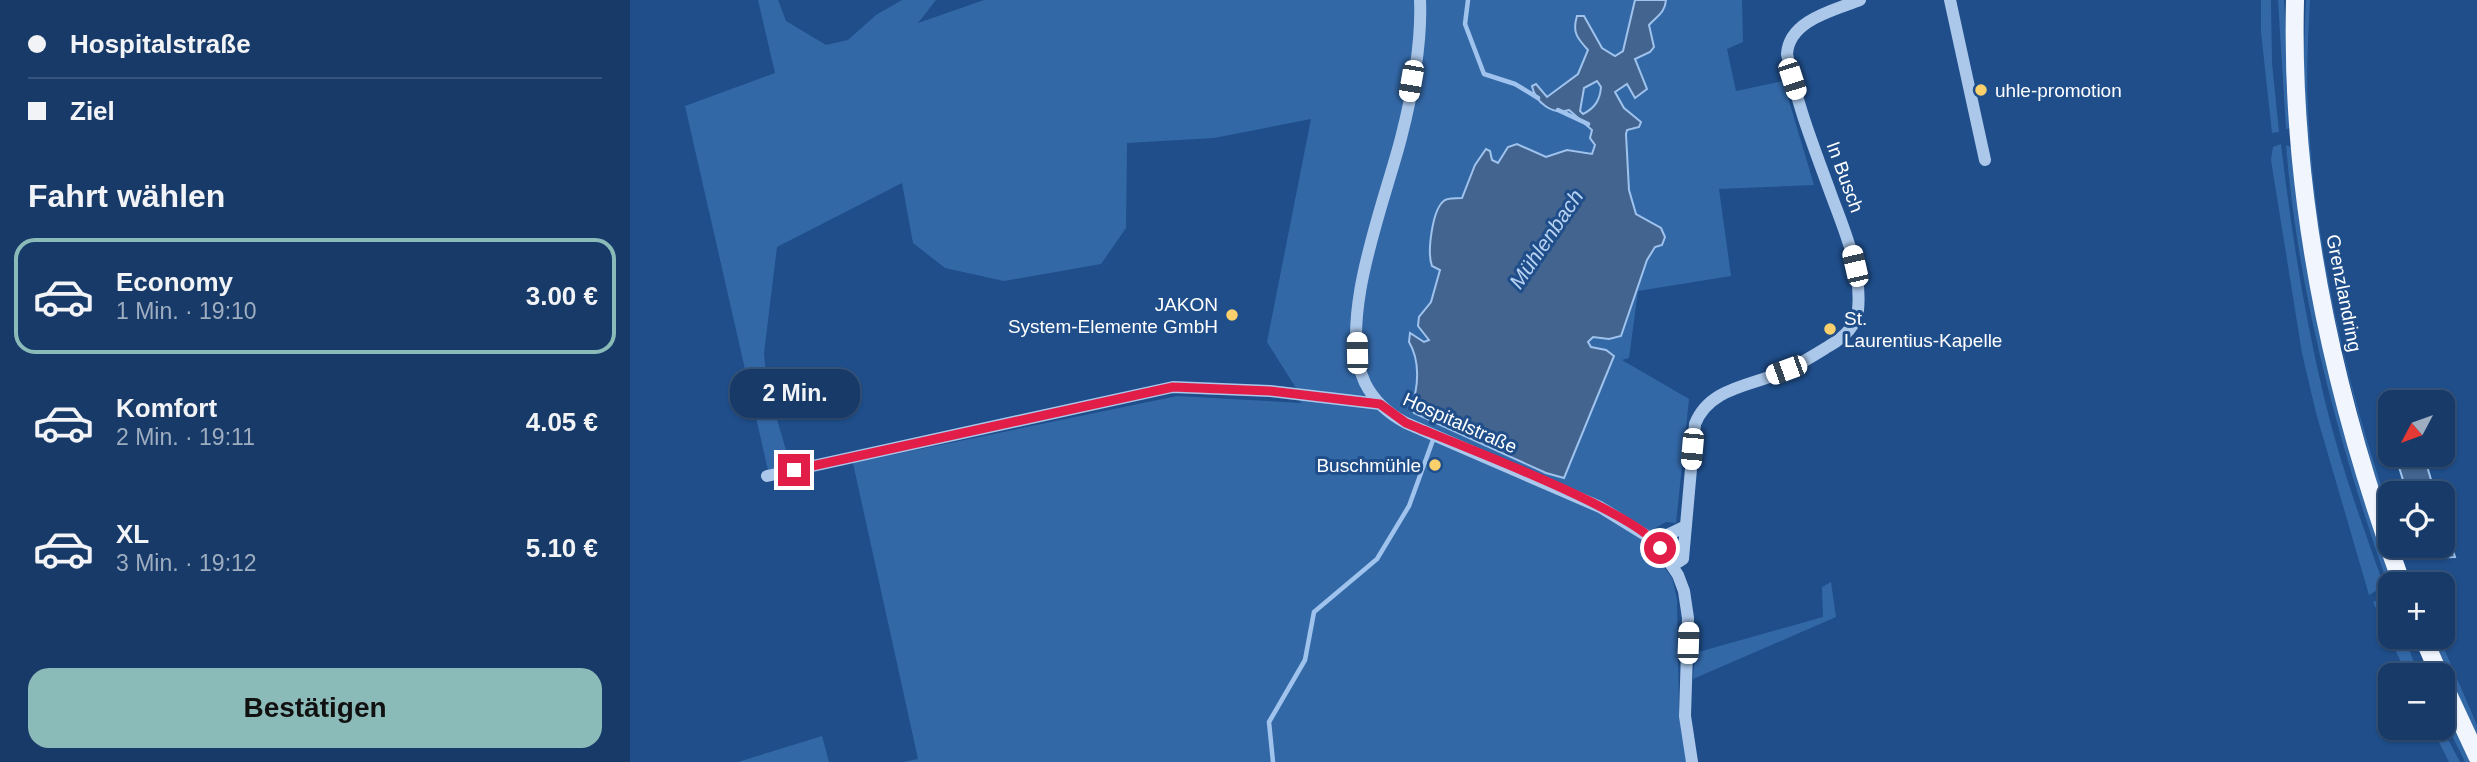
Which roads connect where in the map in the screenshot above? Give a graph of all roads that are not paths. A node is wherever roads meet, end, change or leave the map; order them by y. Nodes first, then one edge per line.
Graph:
1 (1420, 0) edge
2 (1860, 0) edge
3 (1950, 0) edge
4 (2295, 0) edge
5 (1985, 160) dead end
6 (1380, 404) junction
7 (767, 476) dead end
8 (1686, 526) junction
9 (1656, 541) junction
10 (1672, 566) junction
11 (2398, 572) edge
12 (2455, 709) edge
13 (2477, 756) edge
14 (1692, 762) edge

1 - 6 street, Hospitalstraße
2 - 8 street, In Busch
3 - 5 street
4 - 11 main road, Grenzlandring
6 - 7 street
6 - 9 street, Hospitalstraße
8 - 9 street
8 - 10 street, In Busch
9 - 10 street, Hospitalstraße
10 - 14 street, Hospitalstraße
12 - 13 main road

